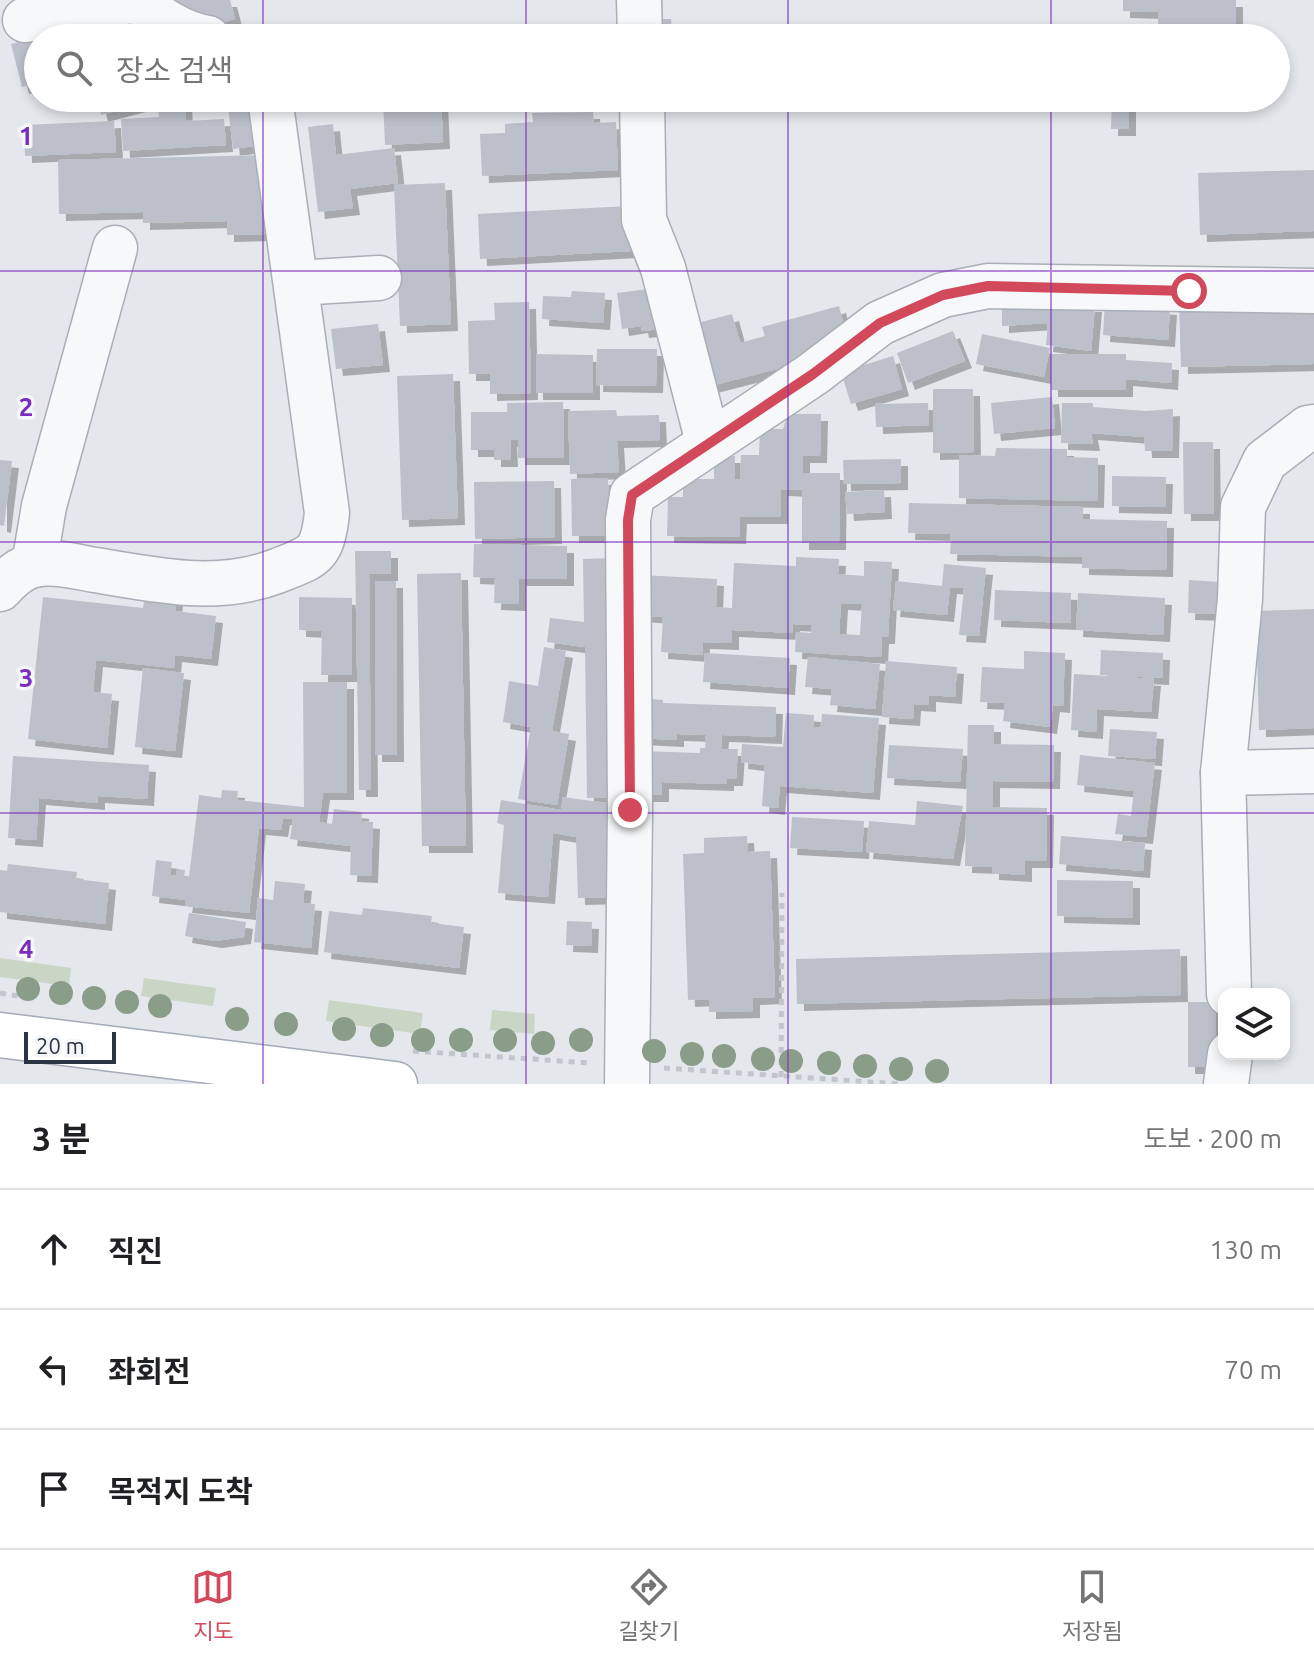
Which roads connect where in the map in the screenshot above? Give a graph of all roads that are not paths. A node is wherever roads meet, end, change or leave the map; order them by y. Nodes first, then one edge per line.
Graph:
1 (639, 0) edge
2 (25, 20) dead end
3 (172, 24) edge
4 (640, 24) edge
5 (272, 112) edge
6 (642, 112) edge
7 (115, 248) dead end
8 (379, 278) dead end
9 (297, 283) junction
10 (1314, 291) edge
11 (1314, 427) edge
12 (708, 442) junction
13 (17, 577) edge
14 (1314, 771) edge
15 (1223, 773) junction
16 (1229, 988) edge
17 (0, 1035) edge
18 (1229, 1060) edge
19 (401, 1068) edge
20 (627, 1075) edge
21 (298, 1078) edge
22 (1226, 1084) edge

1 - 4 street
2 - 3 street
5 - 9 street
6 - 12 street
7 - 13 street
8 - 9 street
9 - 13 street
10 - 12 street
11 - 15 street
12 - 20 street
14 - 15 street
15 - 16 street
17 - 21 main road
18 - 22 street
19 - 21 main road

